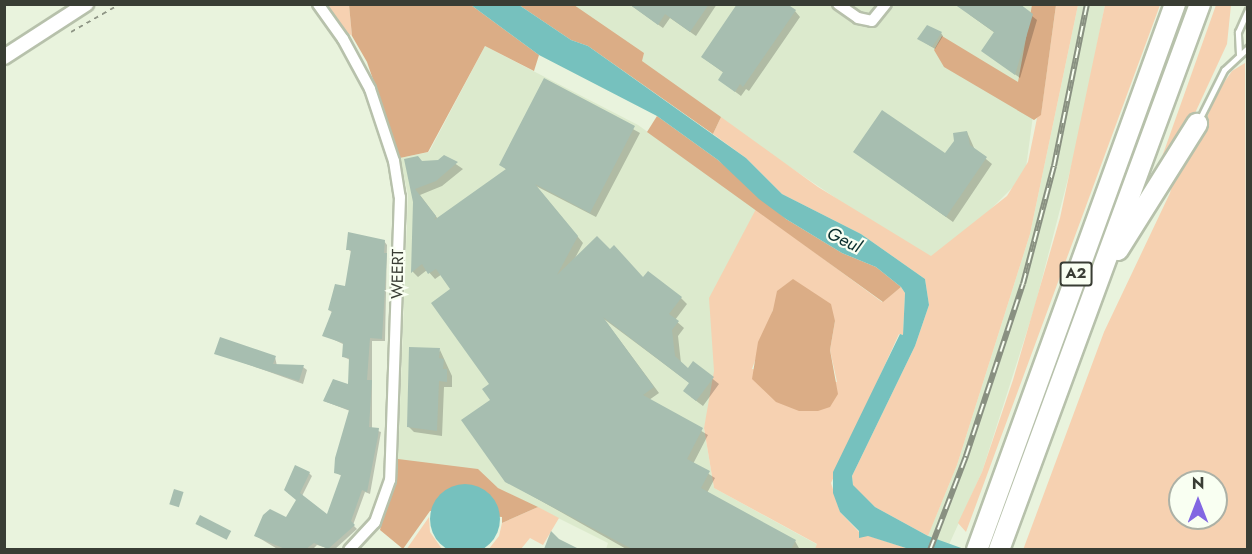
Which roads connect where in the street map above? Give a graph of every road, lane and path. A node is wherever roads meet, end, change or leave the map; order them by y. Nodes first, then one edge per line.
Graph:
1 (86, 4) edge
2 (120, 4) edge
3 (318, 4) edge
4 (838, 4) edge
5 (886, 4) edge
6 (1175, 4) edge
7 (1200, 4) edge
8 (1248, 10) edge
9 (61, 38) dead end
10 (1248, 48) edge
11 (1239, 54) junction
12 (4, 57) edge
13 (1197, 124) joint
14 (1100, 278) junction
15 (977, 547) edge
16 (349, 549) edge
17 (999, 549) edge

1 - 12 street
2 - 9 path
3 - 16 street, WEERT
4 - 5 street
6 - 15 highway, A2
7 - 14 highway, A2
8 - 11 lane
10 - 11 lane, A2
11 - 13 lane, A2
13 - 14 highway, A2
14 - 17 highway, A2

